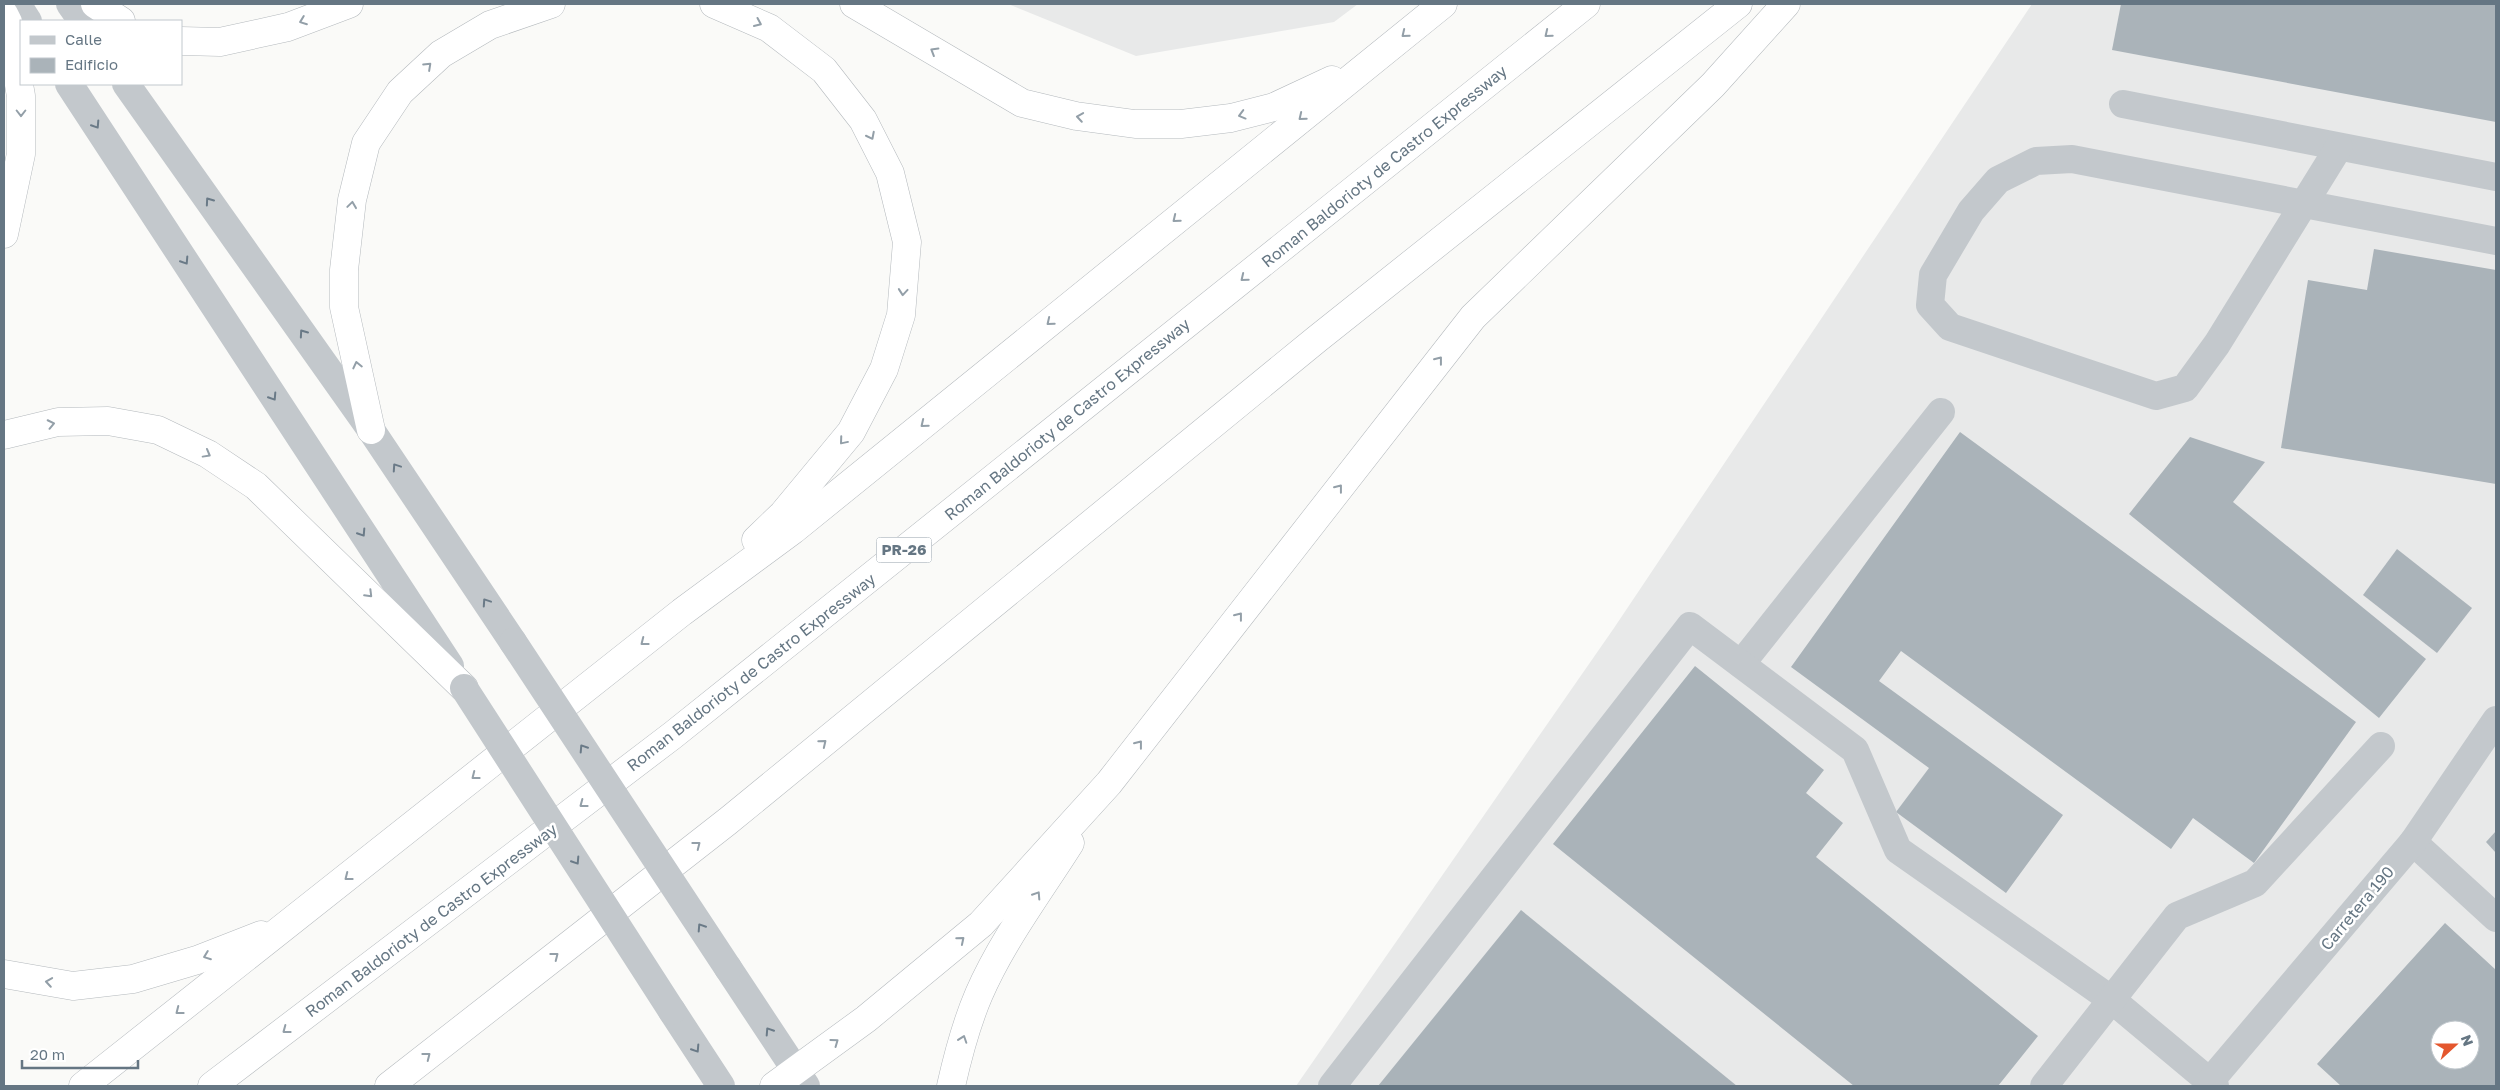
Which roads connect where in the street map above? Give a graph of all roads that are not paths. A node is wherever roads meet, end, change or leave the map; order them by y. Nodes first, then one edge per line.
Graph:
1 (17, 4) edge
2 (70, 4) edge
3 (96, 4) edge
4 (348, 4) edge
5 (551, 4) edge
6 (714, 4) edge
7 (854, 4) edge
8 (1443, 4) edge
9 (1586, 4) edge
10 (1738, 4) edge
11 (1786, 4) edge
12 (4, 14) edge
13 (27, 20) edge
14 (81, 20) edge
15 (120, 20) edge
16 (182, 41) edge
17 (1368, 64) junction
18 (70, 85) edge
19 (127, 85) edge
20 (2123, 104) dead end
21 (2339, 147) junction
22 (2496, 177) edge
23 (2305, 205) junction
24 (4, 234) edge
25 (2496, 241) edge
26 (1941, 412) dead end
27 (371, 430) junction
28 (4, 435) edge
29 (682, 612) junction
30 (1741, 664) junction
31 (464, 688) junction
32 (2496, 720) edge
33 (2382, 746) dead end
34 (1109, 783) junction
35 (2413, 842) junction
36 (2496, 918) edge
37 (286, 926) junction
38 (4, 974) edge
39 (2112, 1000) junction
40 (792, 1081) edge
41 (2211, 1085) edge
42 (83, 1086) edge
43 (212, 1086) edge
44 (389, 1086) edge
45 (721, 1086) edge
46 (951, 1086) edge
47 (1332, 1086) edge
48 (2044, 1086) edge

1 - 13 street
2 - 14 street
3 - 15 highway
4 -> 16 highway
27 -> 5 highway
6 -> 29 highway
17 -> 7 highway
8 -> 17 highway
9 -> 43 highway, Roman Baldorioty de Castro Expressway / PR-26
44 -> 10 highway
34 -> 11 highway
12 -> 24 highway
17 -> 29 highway
18 -> 31 street
27 -> 19 street
20 - 21 street
21 - 22 street
21 - 23 street
23 - 23 street
23 - 25 street
26 - 30 street
40 -> 27 street, bridge
28 -> 31 highway
29 -> 37 highway
30 - 39 street
30 - 47 street
31 -> 45 street, bridge
32 - 35 street, Carretera 190
33 - 39 street
40 -> 34 highway
46 -> 34 highway
35 - 36 street
35 - 41 street, Carretera 190
37 -> 38 highway
37 -> 42 highway
39 - 41 street
39 - 48 street

